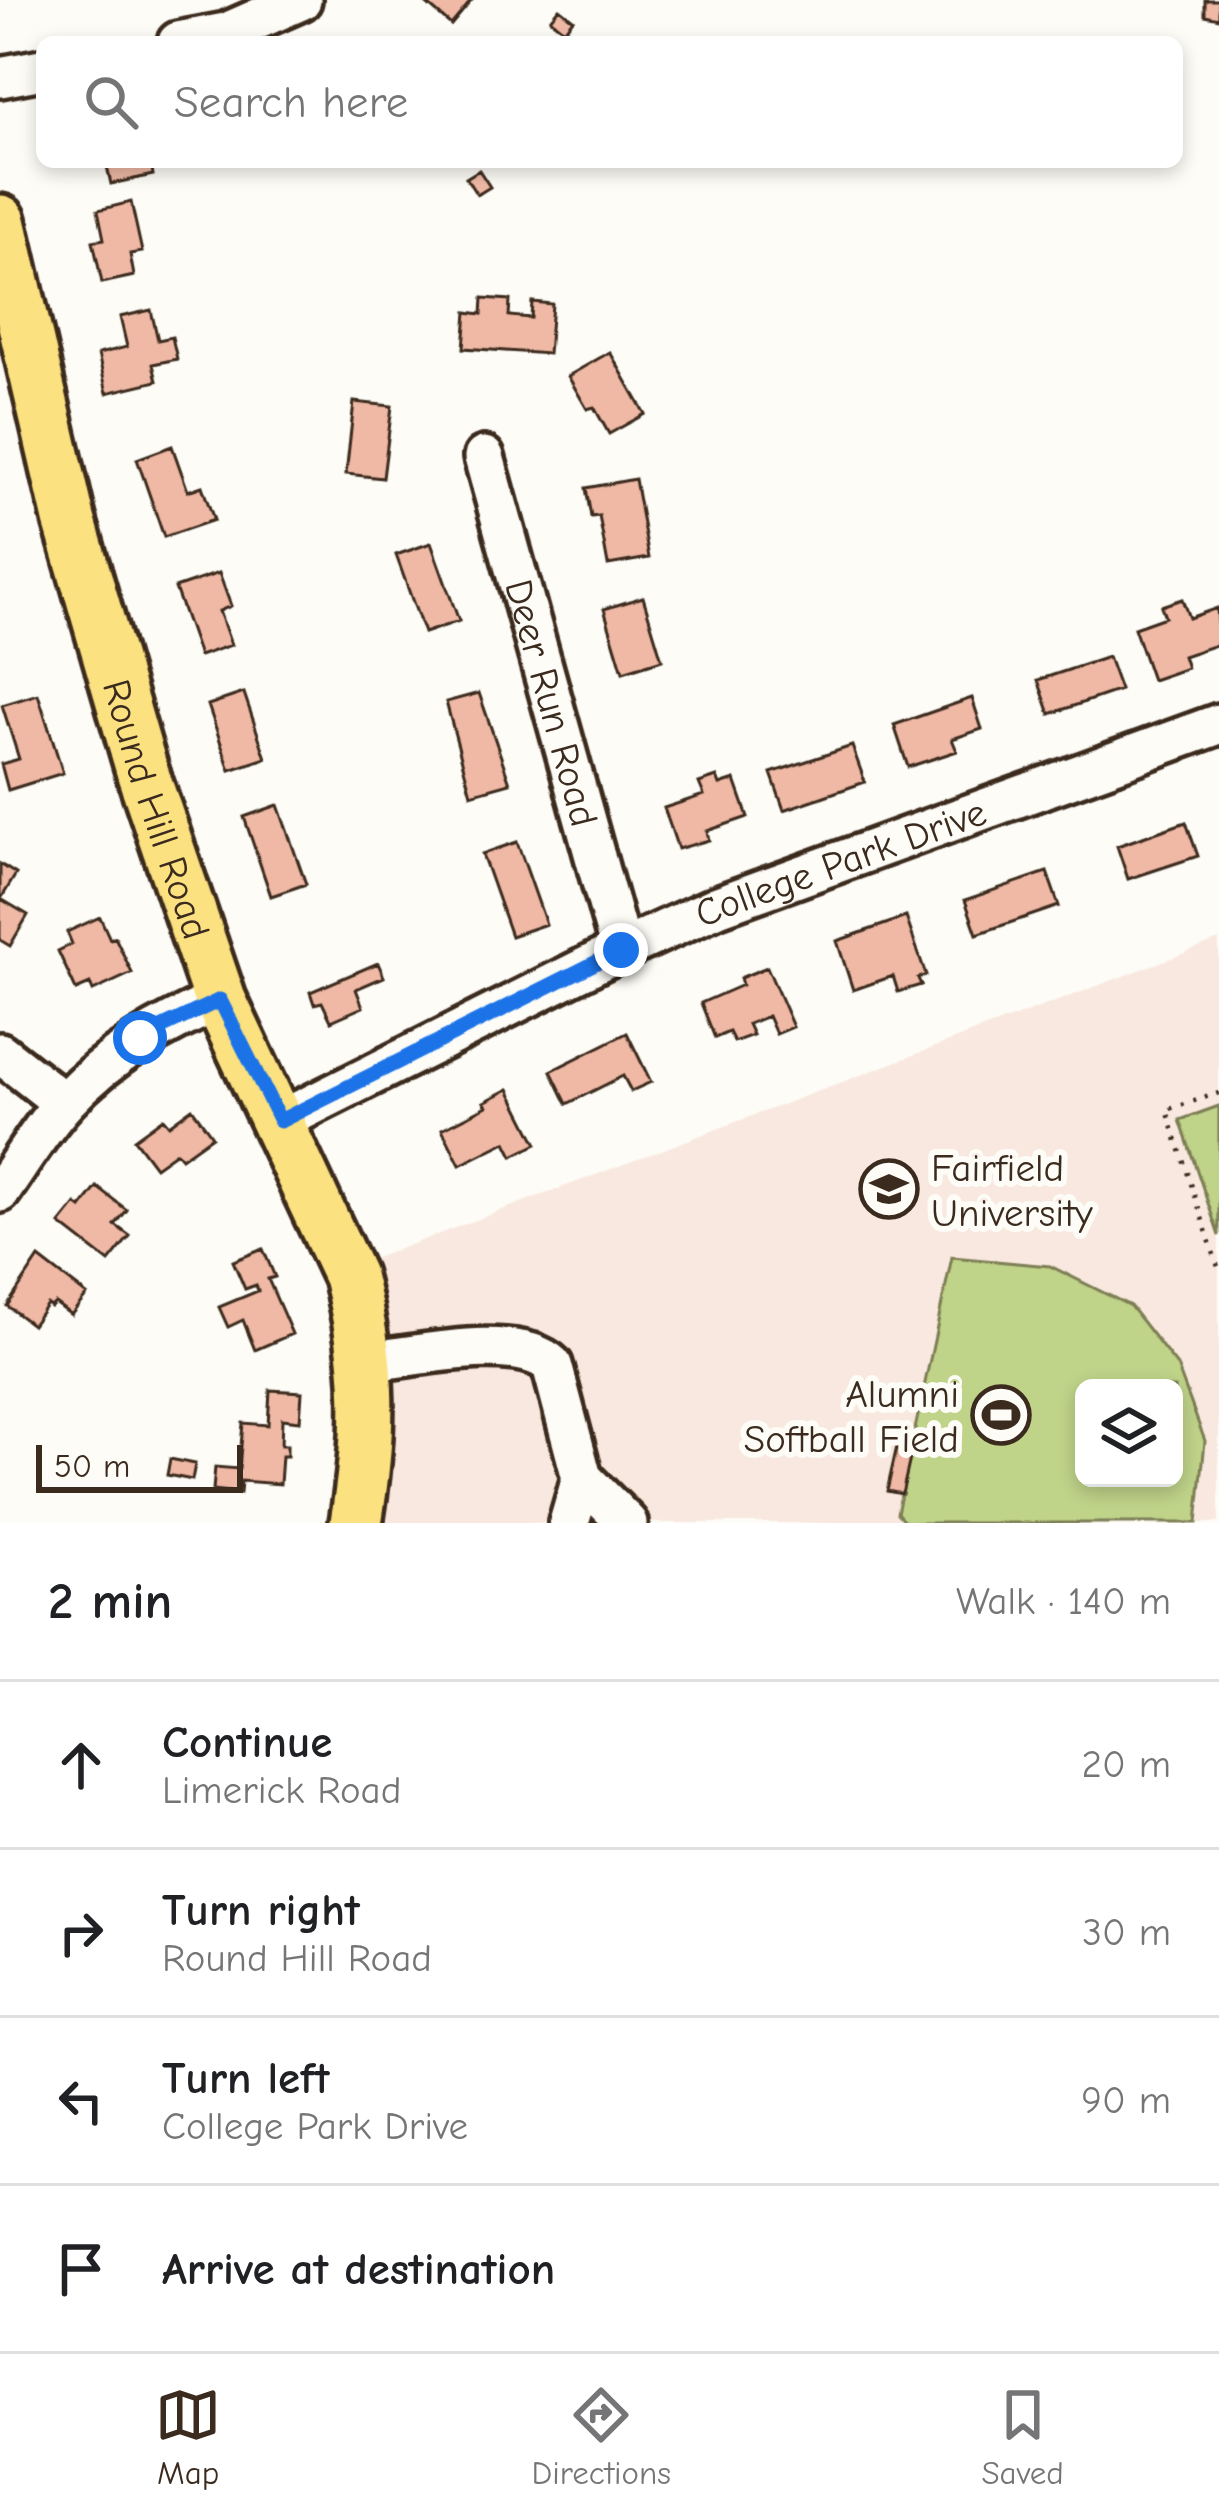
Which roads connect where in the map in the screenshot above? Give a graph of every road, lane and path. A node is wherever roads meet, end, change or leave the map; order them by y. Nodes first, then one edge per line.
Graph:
1 (301, 0) edge
2 (207, 36) edge
3 (36, 69) edge
4 (0, 77) edge
5 (0, 221) edge
6 (484, 457) dead end
7 (1219, 724) edge
8 (621, 950) junction
9 (220, 1000) junction
10 (0, 1054) edge
11 (1219, 1093) edge
12 (64, 1103) junction
13 (280, 1121) junction
14 (0, 1192) edge
15 (1219, 1270) edge
16 (366, 1362) junction
17 (582, 1478) junction
18 (356, 1523) edge
19 (569, 1523) edge
20 (627, 1523) edge

1 - 2 street
3 - 4 street
5 - 9 main road, Round Hill Road
6 - 8 street, Deer Run Road
7 - 8 street, College Park Drive
8 - 13 street, College Park Drive
9 - 12 street
9 - 13 main road, Round Hill Road
10 - 12 street
11 - 15 path
12 - 14 street
13 - 16 main road, Round Hill Road
16 - 17 street
16 - 18 main road, Round Hill Road
17 - 19 street
17 - 20 street

